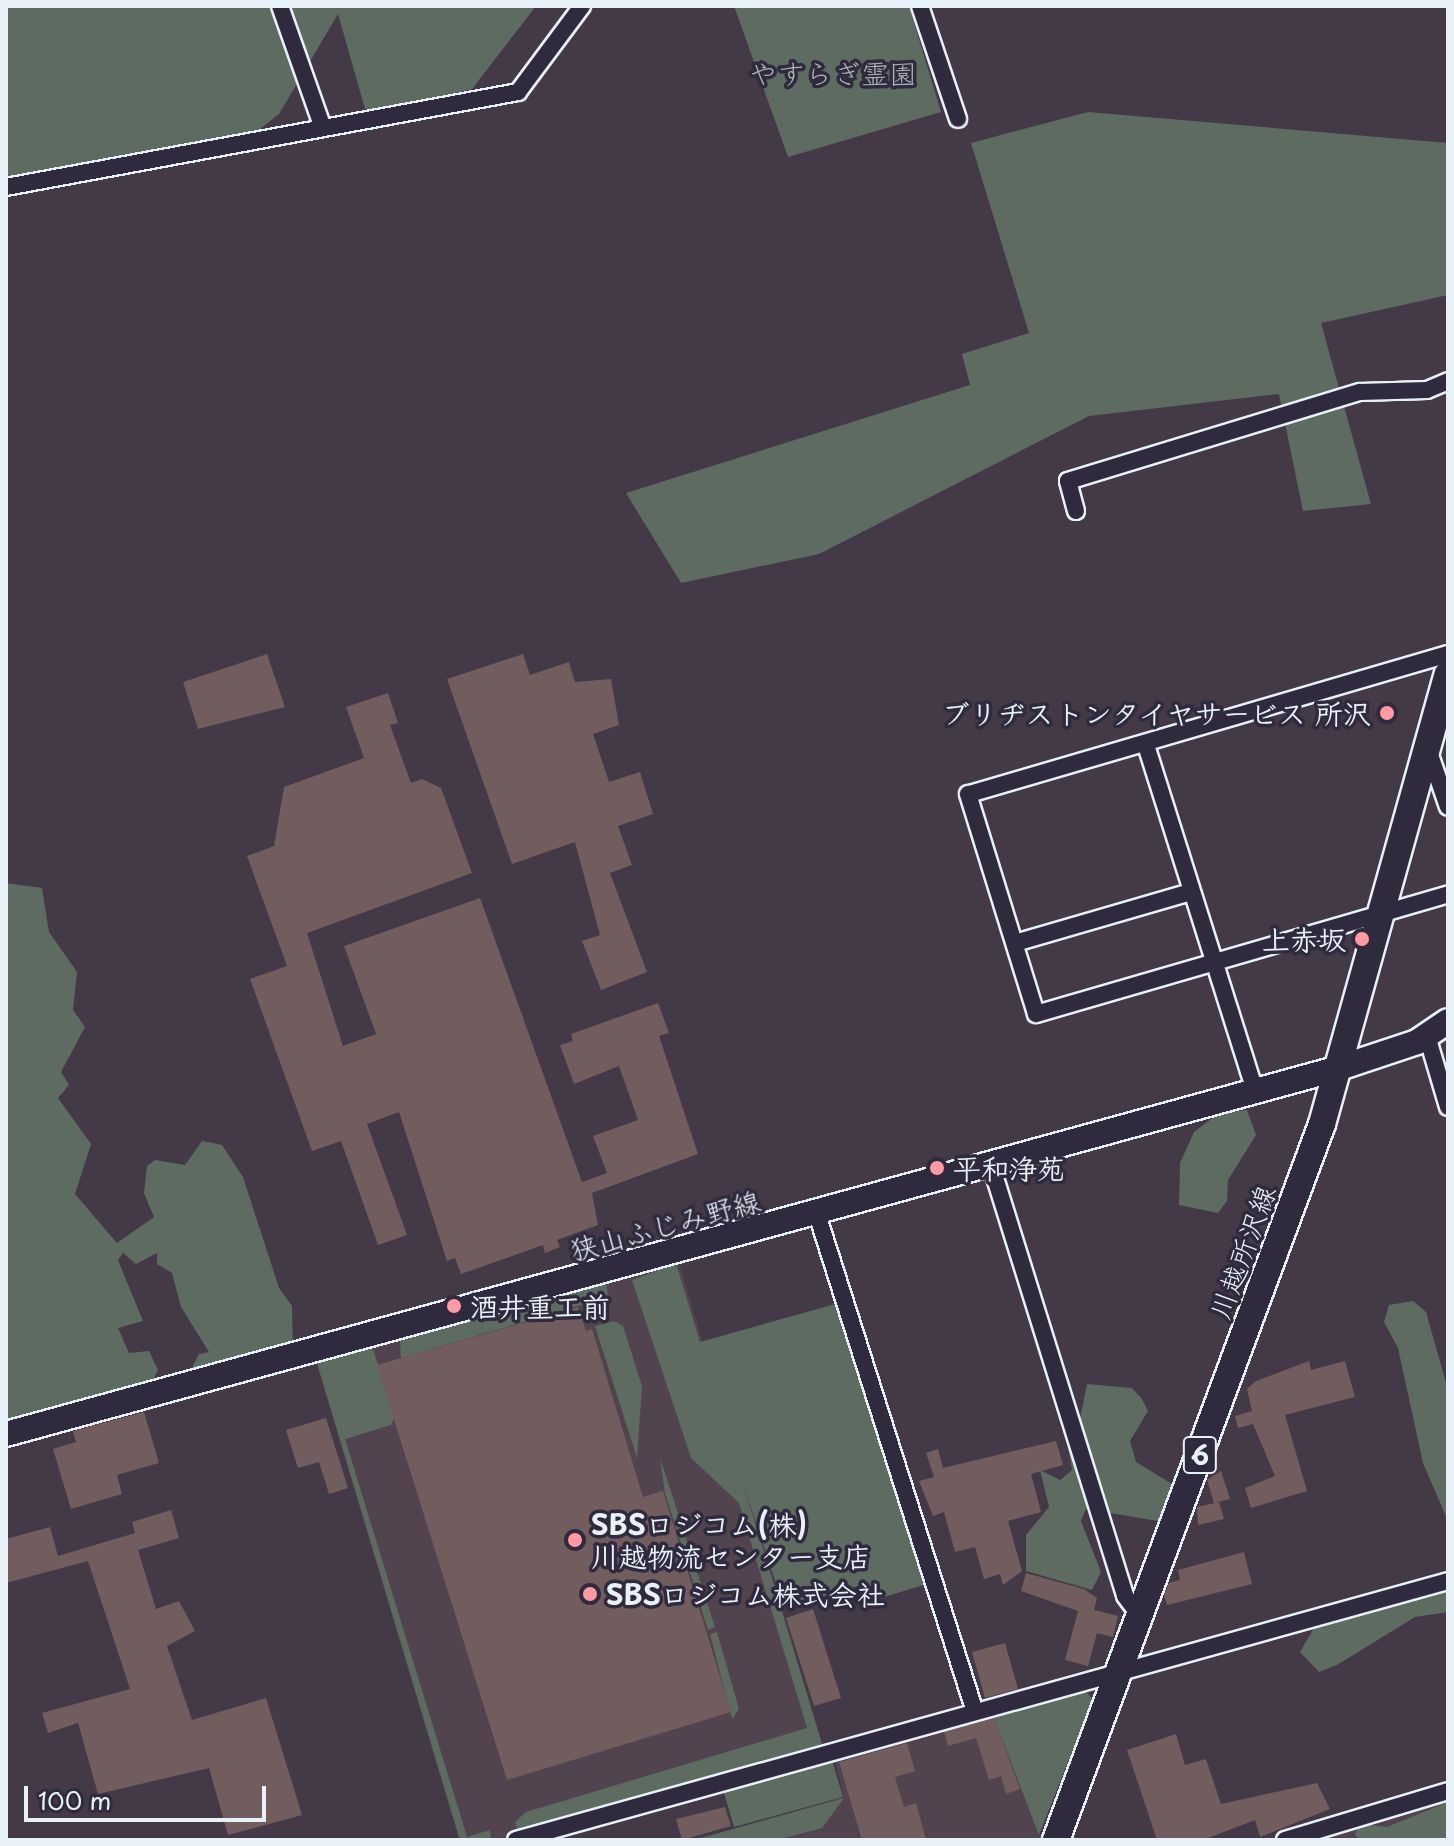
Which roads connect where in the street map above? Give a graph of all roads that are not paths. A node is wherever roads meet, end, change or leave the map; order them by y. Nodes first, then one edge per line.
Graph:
1 (280, 6) edge
2 (582, 6) edge
3 (920, 6) edge
4 (958, 119) dead end
5 (323, 128) junction
6 (6, 187) edge
7 (1448, 381) edge
8 (1076, 511) dead end
9 (1448, 654) edge
10 (1448, 674) edge
11 (1146, 745) junction
12 (1427, 748) junction
13 (1448, 807) edge
14 (1191, 892) junction
15 (1448, 894) edge
16 (1381, 913) junction
17 (1015, 943) junction
18 (1214, 962) junction
19 (1448, 1021) edge
20 (1427, 1036) junction
21 (1339, 1068) junction
22 (1255, 1091) junction
23 (1448, 1107) edge
24 (991, 1165) junction
25 (817, 1214) junction
26 (6, 1434) edge
27 (1448, 1581) edge
28 (1140, 1616) junction
29 (1119, 1673) junction
30 (975, 1712) junction
31 (1448, 1791) edge
32 (516, 1840) edge
33 (1056, 1840) edge
34 (1285, 1840) edge

1 - 5 street
2 - 5 street
3 - 4 street
5 - 6 street
7 - 8 street
9 - 11 street
10 - 12 main road, 川越所沢線 / 6
11 - 14 street
11 - 17 street
12 - 13 street
12 - 16 main road, 川越所沢線 / 6
14 - 17 street
14 - 18 street
15 - 16 street
16 - 18 street
16 - 21 main road, 川越所沢線 / 6
17 - 18 street
18 - 22 street
19 - 20 main road, 狭山ふじみ野線
20 - 21 main road, 狭山ふじみ野線
20 - 23 street
21 - 22 main road, 狭山ふじみ野線
21 - 28 main road, 川越所沢線 / 6
22 - 24 main road, 狭山ふじみ野線
24 - 25 main road, 狭山ふじみ野線
24 - 28 street
25 - 26 main road, 狭山ふじみ野線
25 - 30 street
27 - 29 street
28 - 29 main road, 川越所沢線 / 6
29 - 30 street
29 - 33 main road, 川越所沢線 / 6
30 - 32 street
31 - 34 street

